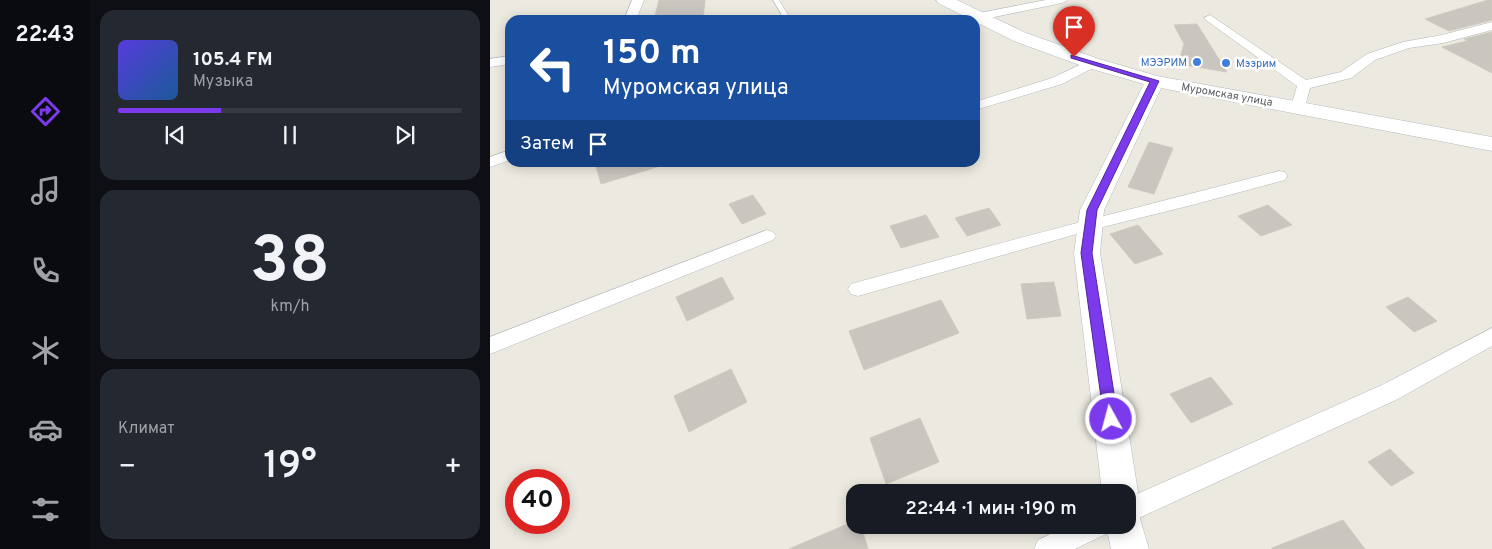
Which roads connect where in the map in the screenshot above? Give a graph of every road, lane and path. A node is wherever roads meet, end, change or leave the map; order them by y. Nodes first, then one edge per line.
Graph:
1 (638, 0) edge
2 (776, 0) edge
3 (944, 0) edge
4 (1062, 0) edge
5 (632, 15) edge
6 (785, 15) edge
7 (966, 15) edge
8 (980, 16) edge
9 (1210, 18) dead end
10 (980, 22) edge
11 (1492, 26) edge
12 (505, 61) edge
13 (490, 63) edge
14 (1092, 63) junction
15 (1155, 81) junction
16 (1304, 85) junction
17 (980, 104) edge
18 (1298, 107) junction
19 (1492, 144) edge
20 (505, 157) edge
21 (490, 162) edge
22 (1279, 176) dead end
23 (1090, 224) junction
24 (767, 236) dead end
25 (858, 289) dead end
26 (1492, 336) edge
27 (490, 346) edge
28 (1119, 484) edge
29 (1136, 507) edge
30 (1078, 534) edge
31 (1127, 534) edge
32 (1047, 549) edge
33 (1130, 549) edge

1 - 5 street
2 - 6 lane
3 - 7 street, Муромская улица
4 - 8 street
9 - 16 street
10 - 14 street, Муромская улица
11 - 16 street
12 - 13 street
14 - 15 street, Муромская улица
14 - 17 street
15 - 18 street, Муромская улица
15 - 23 street
16 - 18 street
18 - 19 street, Муромская улица
20 - 21 street
22 - 23 street
23 - 25 street
23 - 28 street
24 - 27 street
26 - 29 street
30 - 32 street
31 - 33 street

